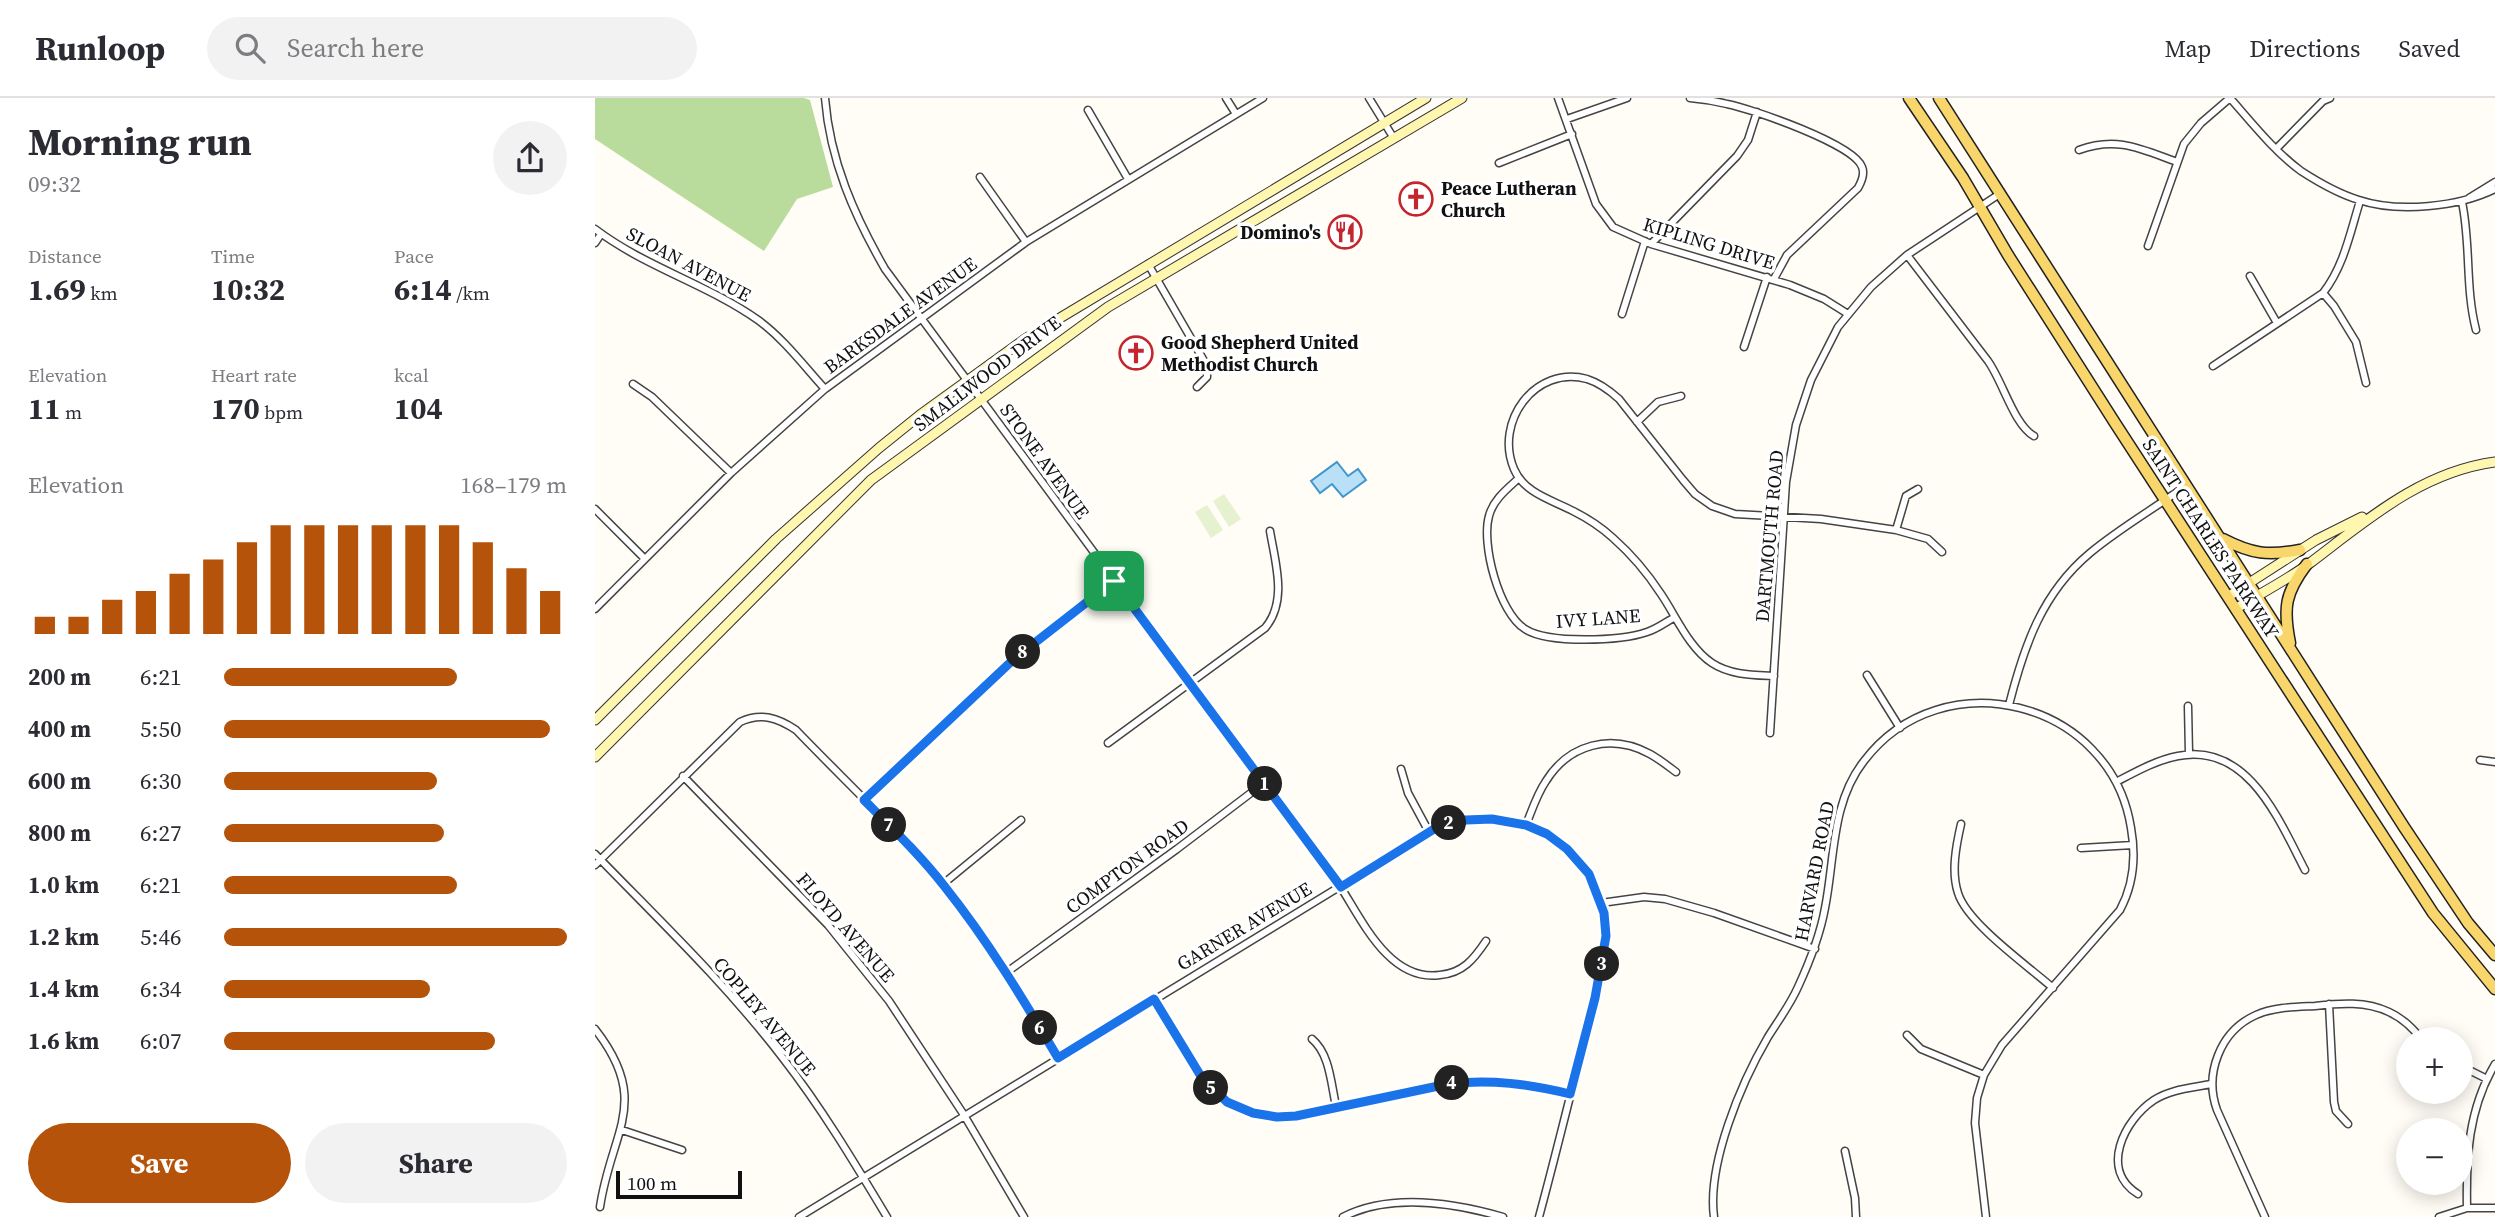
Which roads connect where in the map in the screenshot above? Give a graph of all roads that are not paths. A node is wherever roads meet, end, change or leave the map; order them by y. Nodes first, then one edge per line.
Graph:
1 (825, 98) edge
2 (1226, 98) edge
3 (1263, 98) edge
4 (1369, 98) edge
5 (1426, 98) edge
6 (1462, 98) edge
7 (1558, 98) edge
8 (1627, 98) edge
9 (1690, 98) edge
10 (1909, 98) edge
11 (1939, 98) edge
12 (2230, 98) edge
13 (2325, 99) edge
14 (1088, 110) dead end
15 (1757, 112) junction
16 (1236, 114) junction
17 (1567, 119) junction
18 (1384, 123) junction
19 (1572, 134) junction
20 (1393, 138) junction
21 (2276, 149) junction
22 (2079, 150) dead end
23 (2177, 162) junction
24 (1499, 163) dead end
25 (980, 177) dead end
26 (1128, 179) junction
27 (2495, 182) edge
28 (2495, 189) edge
29 (2001, 194) junction
30 (2360, 201) junction
31 (2462, 202) junction
32 (1979, 208) junction
33 (598, 232) edge
34 (1026, 242) junction
35 (1648, 242) junction
36 (595, 243) edge
37 (2148, 246) dead end
38 (1907, 255) junction
39 (1148, 264) junction
40 (2250, 276) dead end
41 (1155, 278) junction
42 (1771, 278) junction
43 (2323, 293) junction
44 (1622, 314) dead end
45 (1848, 314) junction
46 (921, 317) junction
47 (2277, 323) junction
48 (2476, 330) dead end
49 (1744, 347) dead end
50 (2213, 366) dead end
51 (967, 380) junction
52 (2366, 383) dead end
53 (633, 384) dead end
54 (1197, 387) dead end
55 (825, 390) junction
56 (1681, 396) dead end
57 (981, 401) junction
58 (1637, 422) junction
59 (2034, 436) dead end
60 (2495, 462) edge
61 (731, 473) junction
62 (1518, 478) junction
63 (2187, 485) junction
64 (1918, 489) dead end
65 (2165, 501) junction
66 (2388, 504) junction
67 (595, 509) edge
68 (1785, 516) junction
69 (1896, 530) junction
70 (1270, 531) dead end
71 (2220, 538) junction
72 (2300, 550) junction
73 (1942, 552) dead end
74 (645, 559) junction
75 (2307, 564) junction
76 (1114, 581) junction
77 (2249, 583) junction
78 (2229, 596) junction
79 (2257, 596) junction
80 (2237, 607) junction
81 (595, 609) edge
82 (1675, 617) junction
83 (2291, 649) junction
84 (1867, 675) dead end
85 (1773, 676) junction
86 (1189, 684) junction
87 (2009, 705) junction
88 (2188, 706) dead end
89 (595, 720) edge
90 (1899, 728) junction
91 (1770, 733) dead end
92 (1108, 743) dead end
93 (2189, 754) junction
94 (595, 757) edge
95 (2480, 760) dead end
96 (2495, 762) edge
97 (1401, 769) dead end
98 (1677, 772) dead end
99 (684, 776) junction
100 (2118, 781) junction
101 (1264, 783) junction
102 (864, 800) junction
103 (1021, 820) dead end
104 (1961, 824) dead end
105 (1526, 825) junction
106 (1429, 832) junction
107 (2133, 845) junction
108 (2081, 848) dead end
109 (597, 860) edge
110 (2305, 870) dead end
111 (943, 884) junction
112 (1341, 887) junction
113 (1601, 903) junction
114 (1486, 941) dead end
115 (1815, 949) junction
116 (2495, 955) edge
117 (1007, 972) junction
118 (2053, 988) junction
119 (2495, 989) edge
120 (1154, 999) junction
121 (2329, 1004) junction
122 (2411, 1027) edge
123 (595, 1029) edge
124 (1907, 1035) dead end
125 (1312, 1039) dead end
126 (1058, 1058) junction
127 (2495, 1064) edge
128 (2473, 1072) edge
129 (1983, 1075) junction
130 (2487, 1079) junction
131 (2211, 1084) junction
132 (1570, 1094) junction
133 (1336, 1106) junction
134 (964, 1115) junction
135 (2347, 1124) dead end
136 (622, 1130) junction
137 (682, 1150) dead end
138 (1845, 1152) dead end
139 (863, 1178) junction
140 (2138, 1194) dead end
141 (600, 1207) dead end
142 (2467, 1208) junction
143 (2495, 1208) edge
144 (799, 1217) edge
145 (887, 1217) edge
146 (1024, 1217) edge
147 (1343, 1217) edge
148 (1503, 1217) edge
149 (1539, 1217) edge
150 (1714, 1217) edge
151 (1856, 1217) edge
152 (1986, 1217) edge
153 (2265, 1217) edge
154 (2439, 1217) edge

1 - 46 street, STONE AVENUE
2 - 16 street
3 - 16 street, BARKSDALE AVENUE
4 - 18 street
5 - 18 main road, SMALLWOOD DRIVE
6 - 20 main road, SMALLWOOD DRIVE
7 - 17 street, KIPLING DRIVE
8 - 17 street
9 - 15 street
10 - 32 main road, SAINT CHARLES PARKWAY
11 - 29 main road, SAINT CHARLES PARKWAY
12 - 21 street
12 - 23 street
13 - 21 street
14 - 26 street
15 - 35 street
15 - 42 street
16 - 26 street, BARKSDALE AVENUE
17 - 19 street, KIPLING DRIVE
18 - 20 street
18 - 39 main road, SMALLWOOD DRIVE
19 - 24 street
19 - 35 street, KIPLING DRIVE
20 - 41 main road, SMALLWOOD DRIVE
21 - 30 street
22 - 23 street
23 - 37 street
25 - 34 street
26 - 34 street, BARKSDALE AVENUE
27 - 31 street
28 - 31 street
29 - 32 street, DARTMOUTH ROAD
29 - 63 main road, SAINT CHARLES PARKWAY
30 - 31 street
30 - 43 street
31 - 48 street
32 - 38 street, DARTMOUTH ROAD
32 - 65 main road, SAINT CHARLES PARKWAY
33 - 36 street
33 - 55 street, SLOAN AVENUE
34 - 46 street, BARKSDALE AVENUE
35 - 42 street, KIPLING DRIVE
35 - 44 street
38 - 45 street, DARTMOUTH ROAD
38 - 59 street
39 - 41 street
39 - 51 main road, SMALLWOOD DRIVE
40 - 47 street
41 - 54 street
41 - 57 main road, SMALLWOOD DRIVE
42 - 45 street, KIPLING DRIVE
42 - 49 street
43 - 47 street
43 - 52 street
45 - 68 street, DARTMOUTH ROAD
46 - 51 street, STONE AVENUE
46 - 55 street, BARKSDALE AVENUE
47 - 50 street
51 - 57 street, STONE AVENUE
51 - 89 main road, SMALLWOOD DRIVE
53 - 61 street
55 - 61 street, BARKSDALE AVENUE
56 - 58 street
57 - 76 street, STONE AVENUE
57 - 94 main road, SMALLWOOD DRIVE
58 - 62 street
58 - 68 street
60 - 66 main road
61 - 74 street, BARKSDALE AVENUE
62 - 82 street
62 - 82 street, IVY LANE
63 - 65 street
63 - 71 main road, SAINT CHARLES PARKWAY
64 - 69 street
65 - 78 main road, SAINT CHARLES PARKWAY
65 - 87 street
66 - 72 main road
66 - 75 main road
67 - 74 street
68 - 69 street
68 - 85 street, DARTMOUTH ROAD
69 - 73 street
70 - 86 street
71 - 72 main road
71 - 77 main road, SAINT CHARLES PARKWAY
72 - 77 main road
74 - 81 street, BARKSDALE AVENUE
75 - 79 main road
75 - 83 main road
76 - 86 street, STONE AVENUE
76 - 102 street
77 - 78 main road
77 - 79 main road, SAINT CHARLES PARKWAY
78 - 80 main road, SAINT CHARLES PARKWAY
79 - 80 main road
79 - 83 main road, SAINT CHARLES PARKWAY
80 - 119 main road, SAINT CHARLES PARKWAY
82 - 85 street
83 - 116 main road, SAINT CHARLES PARKWAY
84 - 90 street
85 - 91 street, DARTMOUTH ROAD
86 - 92 street
86 - 101 street, STONE AVENUE
87 - 90 street, HARVARD ROAD
87 - 100 street, HARVARD ROAD
88 - 93 street
90 - 115 street, HARVARD ROAD
93 - 100 street
93 - 110 street
95 - 96 street
97 - 106 street
98 - 105 street
99 - 102 street
99 - 109 street
99 - 134 street, FLOYD AVENUE
100 - 107 street, HARVARD ROAD
101 - 112 street, STONE AVENUE
101 - 117 street, COMPTON ROAD
102 - 111 street
103 - 111 street
104 - 118 street
105 - 106 street, GARNER AVENUE
105 - 113 street, GARNER AVENUE
106 - 112 street, GARNER AVENUE
107 - 108 street
107 - 118 street, HARVARD ROAD
109 - 139 street, COPLEY AVENUE
111 - 117 street
112 - 114 street, STONE AVENUE
112 - 120 street, GARNER AVENUE
113 - 115 street
113 - 132 street, GARNER AVENUE
115 - 150 street, HARVARD ROAD
117 - 126 street
118 - 129 street, HARVARD ROAD
120 - 126 street, GARNER AVENUE
120 - 133 street
121 - 122 street
121 - 131 street
121 - 135 street
123 - 136 street
124 - 129 street
125 - 133 street
126 - 134 street, GARNER AVENUE
127 - 130 street
128 - 130 street
129 - 152 street, HARVARD ROAD
130 - 142 street
131 - 140 street
131 - 153 street
132 - 133 street
132 - 149 street, GARNER AVENUE
134 - 139 street, GARNER AVENUE
134 - 146 street, FLOYD AVENUE
136 - 137 street
136 - 141 street
138 - 151 street
139 - 144 street, GARNER AVENUE
139 - 145 street, COPLEY AVENUE
142 - 143 street
142 - 154 street
147 - 148 street

